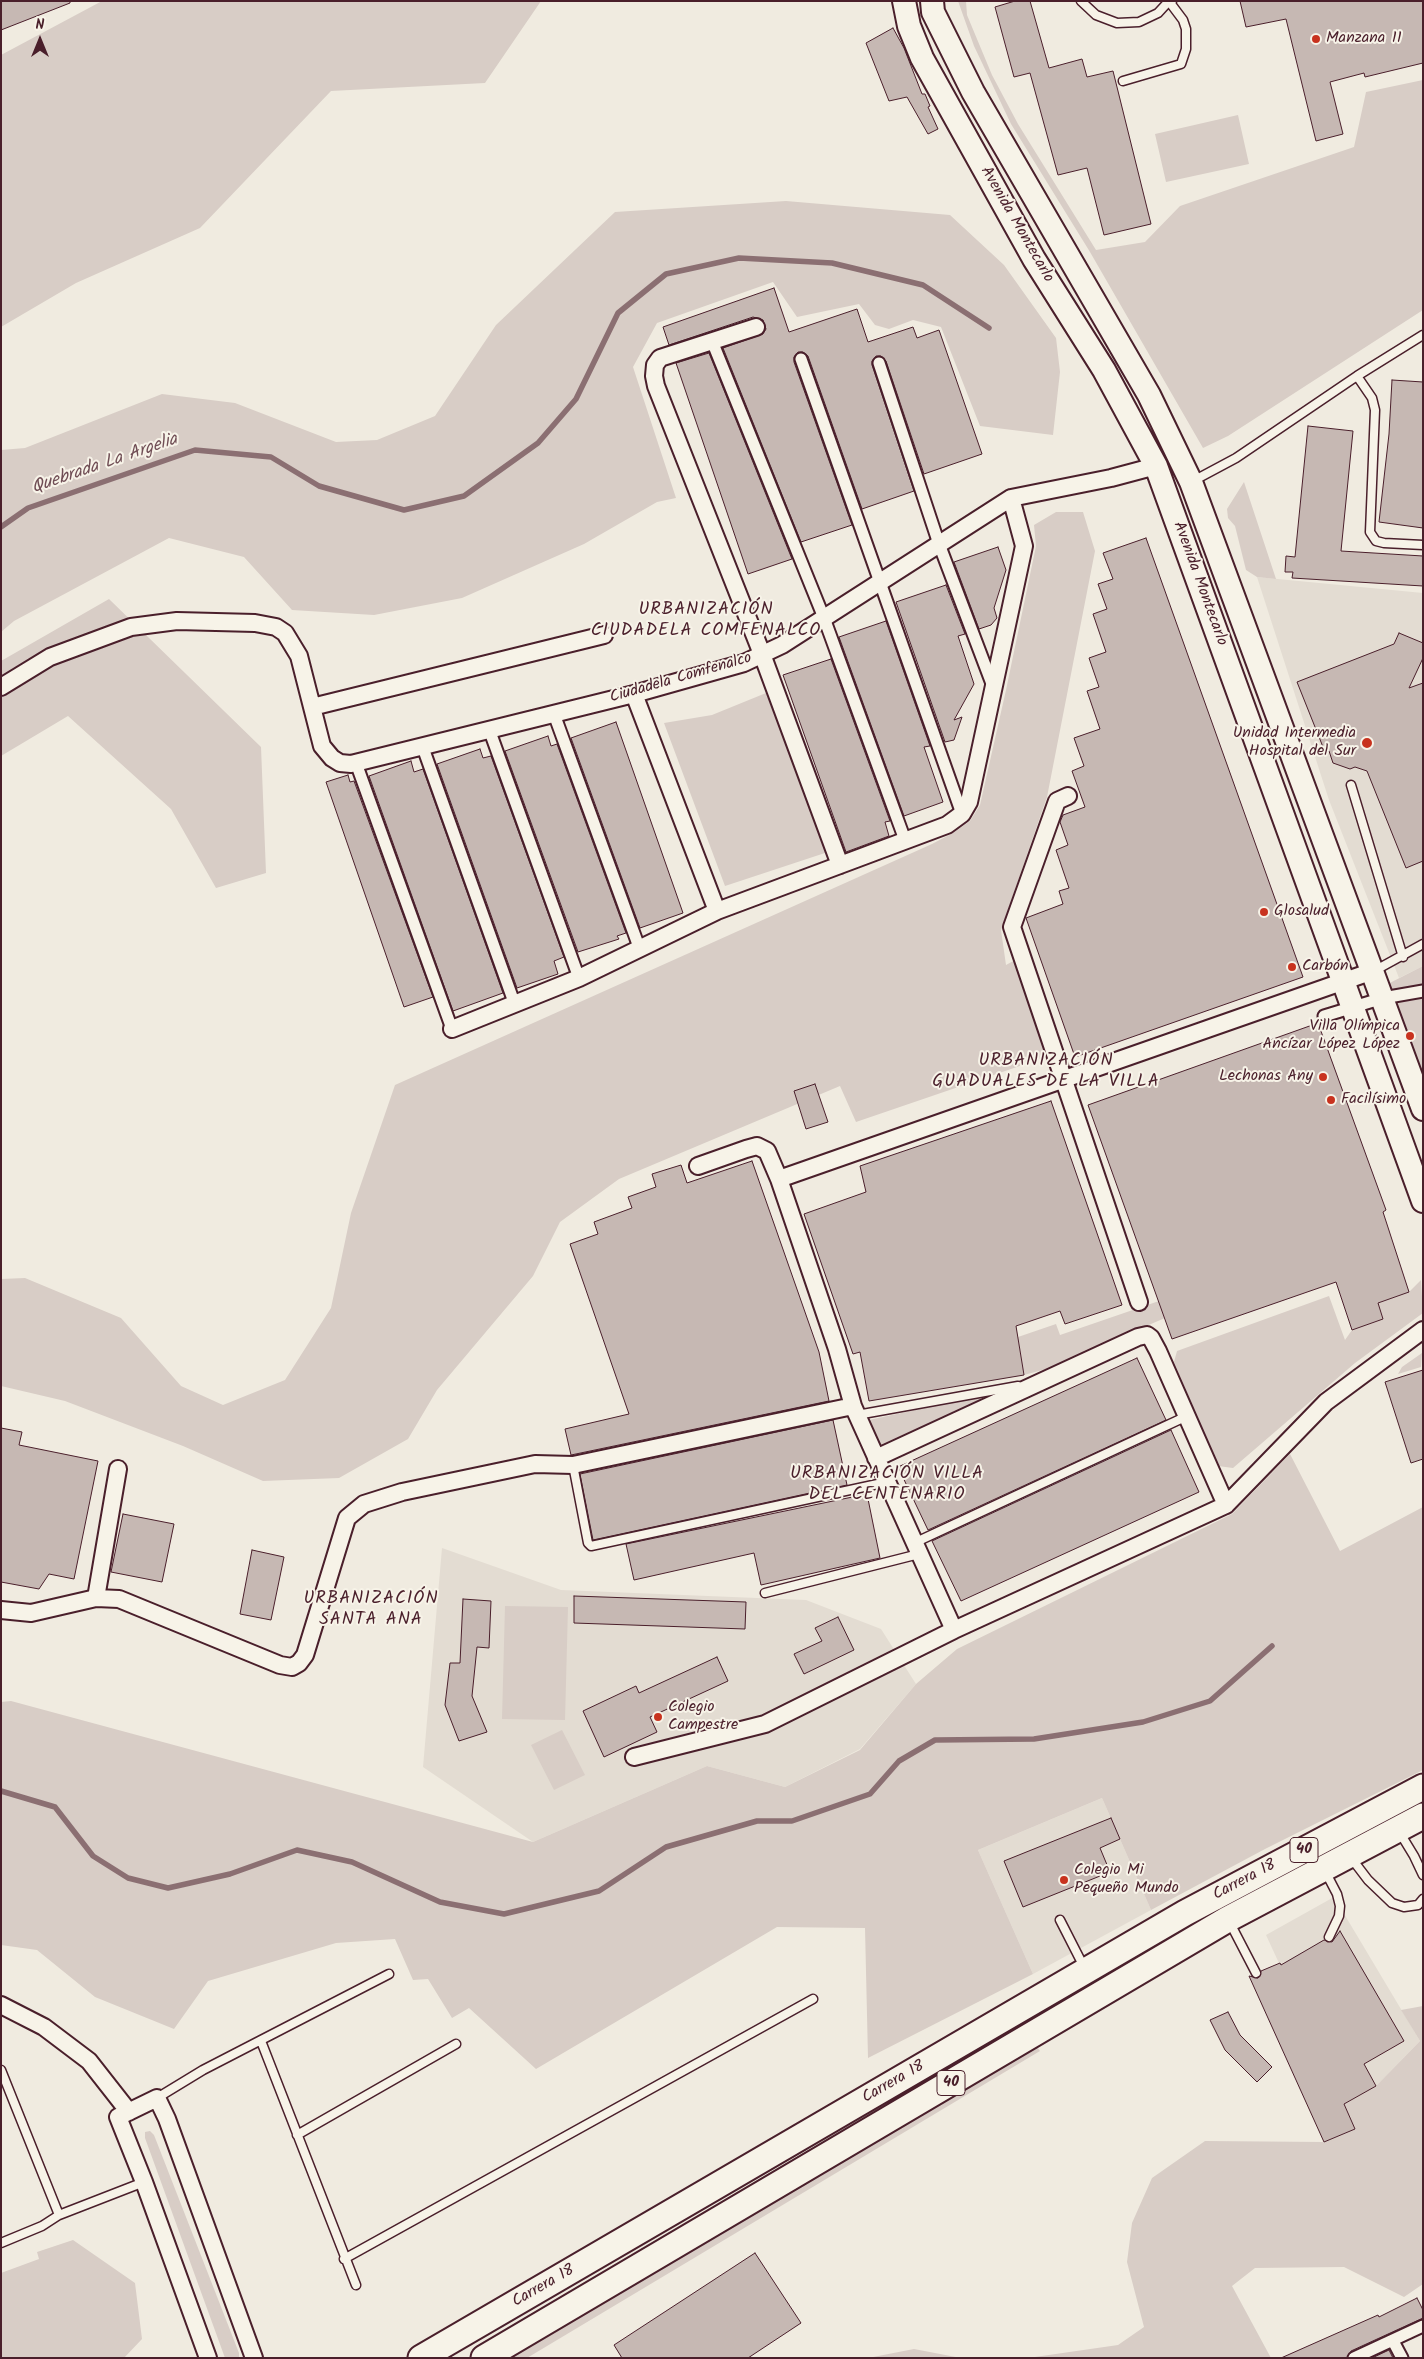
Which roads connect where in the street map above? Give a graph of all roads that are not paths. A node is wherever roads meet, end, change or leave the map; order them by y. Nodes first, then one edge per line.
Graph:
1 (904, 1) edge
2 (932, 1) edge
3 (1081, 1) edge
4 (1171, 1) edge
5 (1123, 81) dead end
6 (756, 327) dead end
7 (1423, 335) edge
8 (712, 342) junction
9 (801, 359) dead end
10 (879, 363) dead end
11 (1357, 376) junction
12 (1156, 466) junction
13 (1191, 482) junction
14 (1011, 498) junction
15 (939, 544) junction
16 (1423, 545) edge
17 (881, 582) junction
18 (824, 618) junction
19 (604, 635) dead end
20 (762, 654) junction
21 (1, 687) edge
22 (994, 689) junction
23 (634, 694) junction
24 (312, 707) junction
25 (554, 714) junction
26 (489, 729) junction
27 (422, 745) junction
28 (356, 763) junction
29 (1351, 785) dead end
30 (1068, 796) dead end
31 (962, 814) junction
32 (906, 840) junction
33 (840, 865) junction
34 (717, 911) junction
35 (1423, 944) edge
36 (640, 947) junction
37 (1403, 956) junction
38 (1374, 971) junction
39 (579, 978) junction
40 (1343, 984) junction
41 (1423, 991) edge
42 (1383, 998) junction
43 (515, 1005) junction
44 (1351, 1008) junction
45 (1324, 1016) dead end
46 (452, 1029) joint
47 (1062, 1081) junction
48 (1423, 1109) edge
49 (698, 1166) dead end
50 (779, 1179) junction
51 (1423, 1201) edge
52 (1139, 1302) dead end
53 (1423, 1330) edge
54 (1042, 1382) junction
55 (855, 1410) junction
56 (1185, 1417) junction
57 (876, 1458) junction
58 (573, 1466) junction
59 (118, 1469) dead end
60 (887, 1482) junction
61 (1226, 1505) junction
62 (916, 1548) junction
63 (765, 1593) dead end
64 (96, 1598) junction
65 (1, 1610) edge
66 (954, 1630) junction
67 (634, 1757) dead end
68 (1423, 1787) edge
69 (1423, 1816) edge
70 (1398, 1830) junction
71 (1349, 1855) junction
72 (1324, 1869) junction
73 (1423, 1875) edge
74 (1423, 1899) edge
75 (1228, 1919) junction
76 (1060, 1920) dead end
77 (1329, 1937) dead end
78 (1086, 1971) junction
79 (1256, 1973) dead end
80 (389, 1974) dead end
81 (813, 1999) dead end
82 (4, 2008) edge
83 (261, 2041) junction
84 (456, 2044) dead end
85 (1, 2070) edge
86 (157, 2098) junction
87 (129, 2112) junction
88 (296, 2135) junction
89 (144, 2182) junction
90 (59, 2215) junction
91 (1, 2243) edge
92 (344, 2259) junction
93 (356, 2285) dead end
94 (1423, 2326) edge
95 (1393, 2341) junction
96 (208, 2358) edge
97 (254, 2358) edge
98 (421, 2358) edge
99 (484, 2358) edge
100 (1354, 2358) edge
101 (1402, 2358) edge

1 - 12 main road, Avenida Montecarlo
2 - 13 main road, Avenida Montecarlo
3 - 4 lane
4 - 5 lane
6 - 8 street
7 - 11 lane
8 - 18 street
8 - 20 street
9 - 17 street
10 - 15 street
11 - 13 lane
11 - 16 lane
12 - 14 street, Ciudadela Comfenalco
12 - 40 main road, Avenida Montecarlo
13 - 38 main road, Avenida Montecarlo
14 - 15 street, Ciudadela Comfenalco
14 - 22 street
15 - 17 street, Ciudadela Comfenalco
15 - 22 street
17 - 18 street, Ciudadela Comfenalco
17 - 31 street
18 - 20 street, Ciudadela Comfenalco
18 - 32 street
19 - 24 street
20 - 23 street, Ciudadela Comfenalco
20 - 33 street
21 - 24 street
22 - 31 street
23 - 25 street, Ciudadela Comfenalco
23 - 34 street
24 - 28 street, Ciudadela Comfenalco
25 - 26 street, Ciudadela Comfenalco
25 - 36 street
26 - 27 street, Ciudadela Comfenalco
26 - 39 street
27 - 28 street, Ciudadela Comfenalco
27 - 43 street
28 - 46 street
29 - 37 lane
30 - 47 street
31 - 32 street
32 - 33 street
33 - 34 street
34 - 36 street
35 - 37 lane
36 - 39 street
37 - 38 lane
38 - 40 street
38 - 42 main road, Avenida Montecarlo
39 - 43 street
40 - 44 main road, Avenida Montecarlo
40 - 47 street
41 - 42 street
42 - 44 street
42 - 48 main road, Avenida Montecarlo
43 - 46 street
44 - 45 street
44 - 51 main road, Avenida Montecarlo
47 - 50 street
47 - 52 street
49 - 50 street
50 - 55 street
53 - 61 street
54 - 55 lane
54 - 56 street
54 - 57 street
55 - 57 street
55 - 58 street
56 - 61 street
56 - 62 lane
57 - 60 street
58 - 60 lane
58 - 64 street
59 - 64 street
60 - 62 street
61 - 66 street
62 - 63 lane
62 - 66 street
64 - 65 street
66 - 67 street
68 - 78 main road, Carrera 18 / 40
69 - 70 main road, Carrera 18 / 40
70 - 71 main road, Carrera 18 / 40
70 - 73 lane
71 - 72 main road, Carrera 18 / 40
71 - 74 lane
72 - 75 main road, Carrera 18 / 40
72 - 77 lane
75 - 79 lane
75 - 99 main road, Carrera 18 / 40
76 - 78 lane
78 - 98 main road, Carrera 18 / 40
80 - 83 lane
81 - 92 lane
82 - 87 street
83 - 86 lane
83 - 88 lane
84 - 88 lane
85 - 90 lane
86 - 87 street
86 - 97 street
87 - 89 street
88 - 92 lane
89 - 90 lane
89 - 96 street
90 - 91 lane
92 - 93 lane
94 - 95 street
95 - 100 street
95 - 101 street

